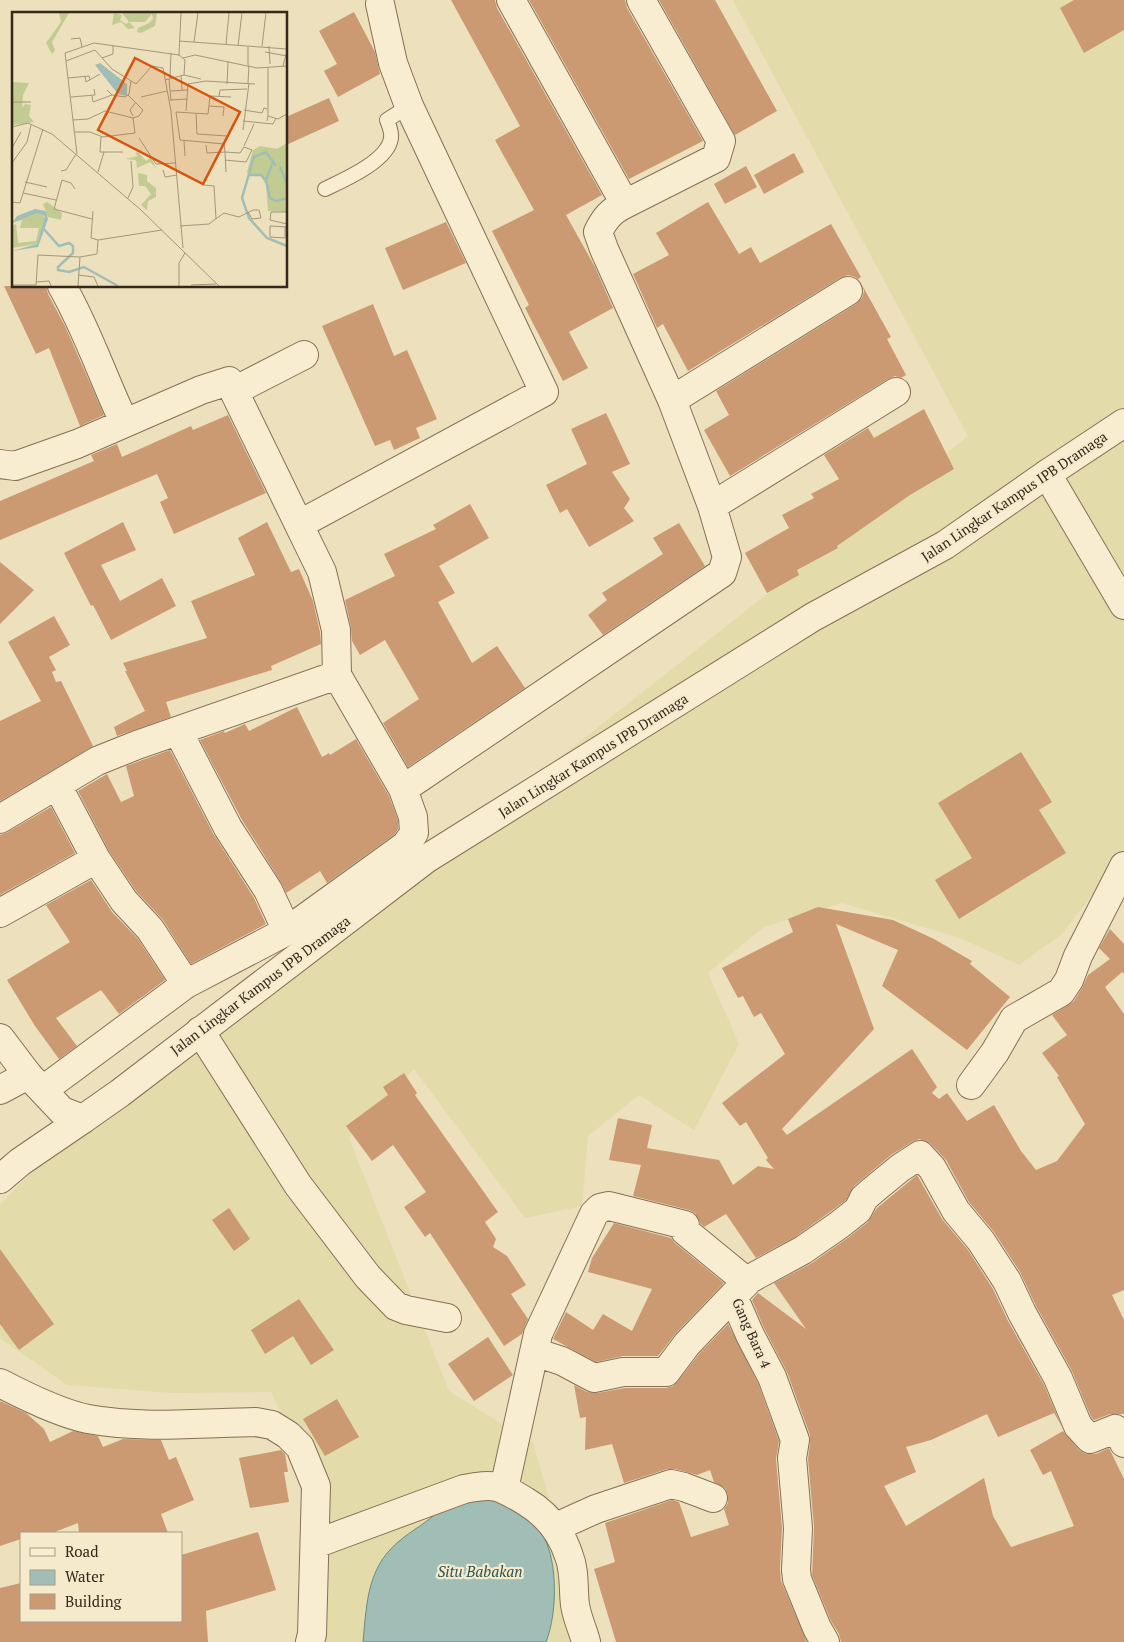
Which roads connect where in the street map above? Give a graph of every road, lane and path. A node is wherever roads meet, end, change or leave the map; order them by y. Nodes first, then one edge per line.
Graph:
1 (511, 0) edge
2 (641, 0) edge
3 (380, 2) edge
4 (409, 106) junction
5 (325, 189) dead end
6 (625, 204) junction
7 (63, 288) edge
8 (848, 291) dead end
9 (304, 355) dead end
10 (234, 391) junction
11 (896, 392) dead end
12 (672, 400) junction
13 (124, 422) junction
14 (1124, 423) edge
15 (0, 464) edge
16 (1047, 474) junction
17 (712, 506) junction
18 (300, 524) junction
19 (1124, 605) edge
20 (337, 675) junction
21 (178, 731) junction
22 (57, 785) junction
23 (403, 789) junction
24 (0, 819) edge
25 (96, 859) junction
26 (1124, 866) edge
27 (0, 913) edge
28 (287, 931) junction
29 (186, 984) junction
30 (200, 1030) junction
31 (0, 1038) edge
32 (36, 1083) junction
33 (972, 1085) dead end
34 (0, 1090) edge
35 (83, 1119) junction
36 (0, 1179) edge
37 (740, 1289) junction
38 (446, 1318) dead end
39 (534, 1352) junction
40 (0, 1382) edge
41 (1124, 1444) edge
42 (504, 1489) junction
43 (712, 1498) dead end
44 (556, 1527) junction
45 (315, 1544) junction
46 (310, 1642) edge
47 (586, 1642) edge
48 (825, 1642) edge

1 - 6 street
2 - 6 street
3 - 4 street
4 - 5 lane
4 - 18 street
6 - 12 street
7 - 13 street
8 - 12 street
9 - 10 street
10 - 13 street
10 - 18 street
11 - 17 street
12 - 17 street
13 - 15 street
14 - 16 street, Jalan Lingkar Kampus IPB Dramaga
16 - 19 street
16 - 30 street, Jalan Lingkar Kampus IPB Dramaga
17 - 23 street
18 - 20 street
20 - 21 street
20 - 23 street
21 - 22 street
21 - 28 street
22 - 24 street
22 - 25 street
23 - 28 street
25 - 27 street
25 - 29 street
26 - 33 street
28 - 29 street
29 - 32 street
30 - 35 street, Jalan Lingkar Kampus IPB Dramaga
30 - 38 street
31 - 32 street
32 - 34 street
32 - 35 street
35 - 36 street, Jalan Lingkar Kampus IPB Dramaga
37 - 39 street
37 - 39 street, Gang Bara 4
37 - 41 street
37 - 48 street, Gang Bara 4
39 - 42 street, Gang Bara 4
40 - 45 street
42 - 44 street
42 - 45 street
43 - 44 street
44 - 47 street
45 - 46 street

